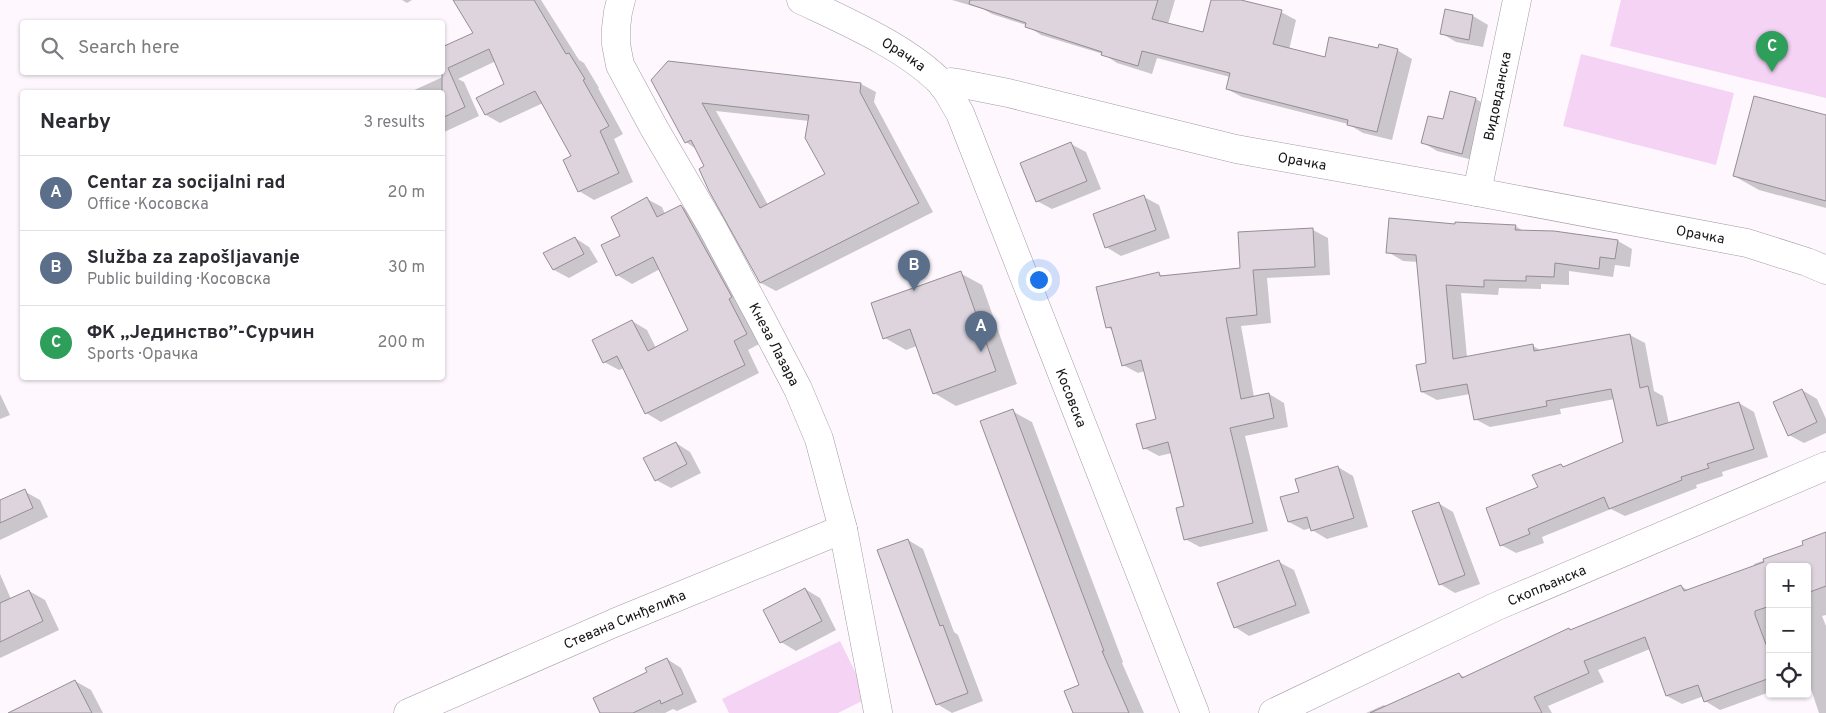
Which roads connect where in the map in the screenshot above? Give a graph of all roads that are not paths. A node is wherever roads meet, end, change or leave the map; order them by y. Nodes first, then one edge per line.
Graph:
1 (621, 0) edge
2 (801, 0) edge
3 (1518, 0) edge
4 (944, 86) junction
5 (1477, 192) junction
6 (1826, 270) edge
7 (1826, 466) edge
8 (843, 529) junction
9 (878, 712) dead end
10 (408, 713) edge
11 (1194, 713) edge
12 (1273, 713) edge

1 - 8 street, Кнеза Лазара
2 - 4 street, Орачка
3 - 5 street, Видовданска
4 - 5 street, Орачка
4 - 11 street, Косовска
5 - 6 street, Орачка
7 - 12 street, Скопљанска
8 - 9 street, Кнеза Лазара
8 - 10 street, Стевана Синђелића

